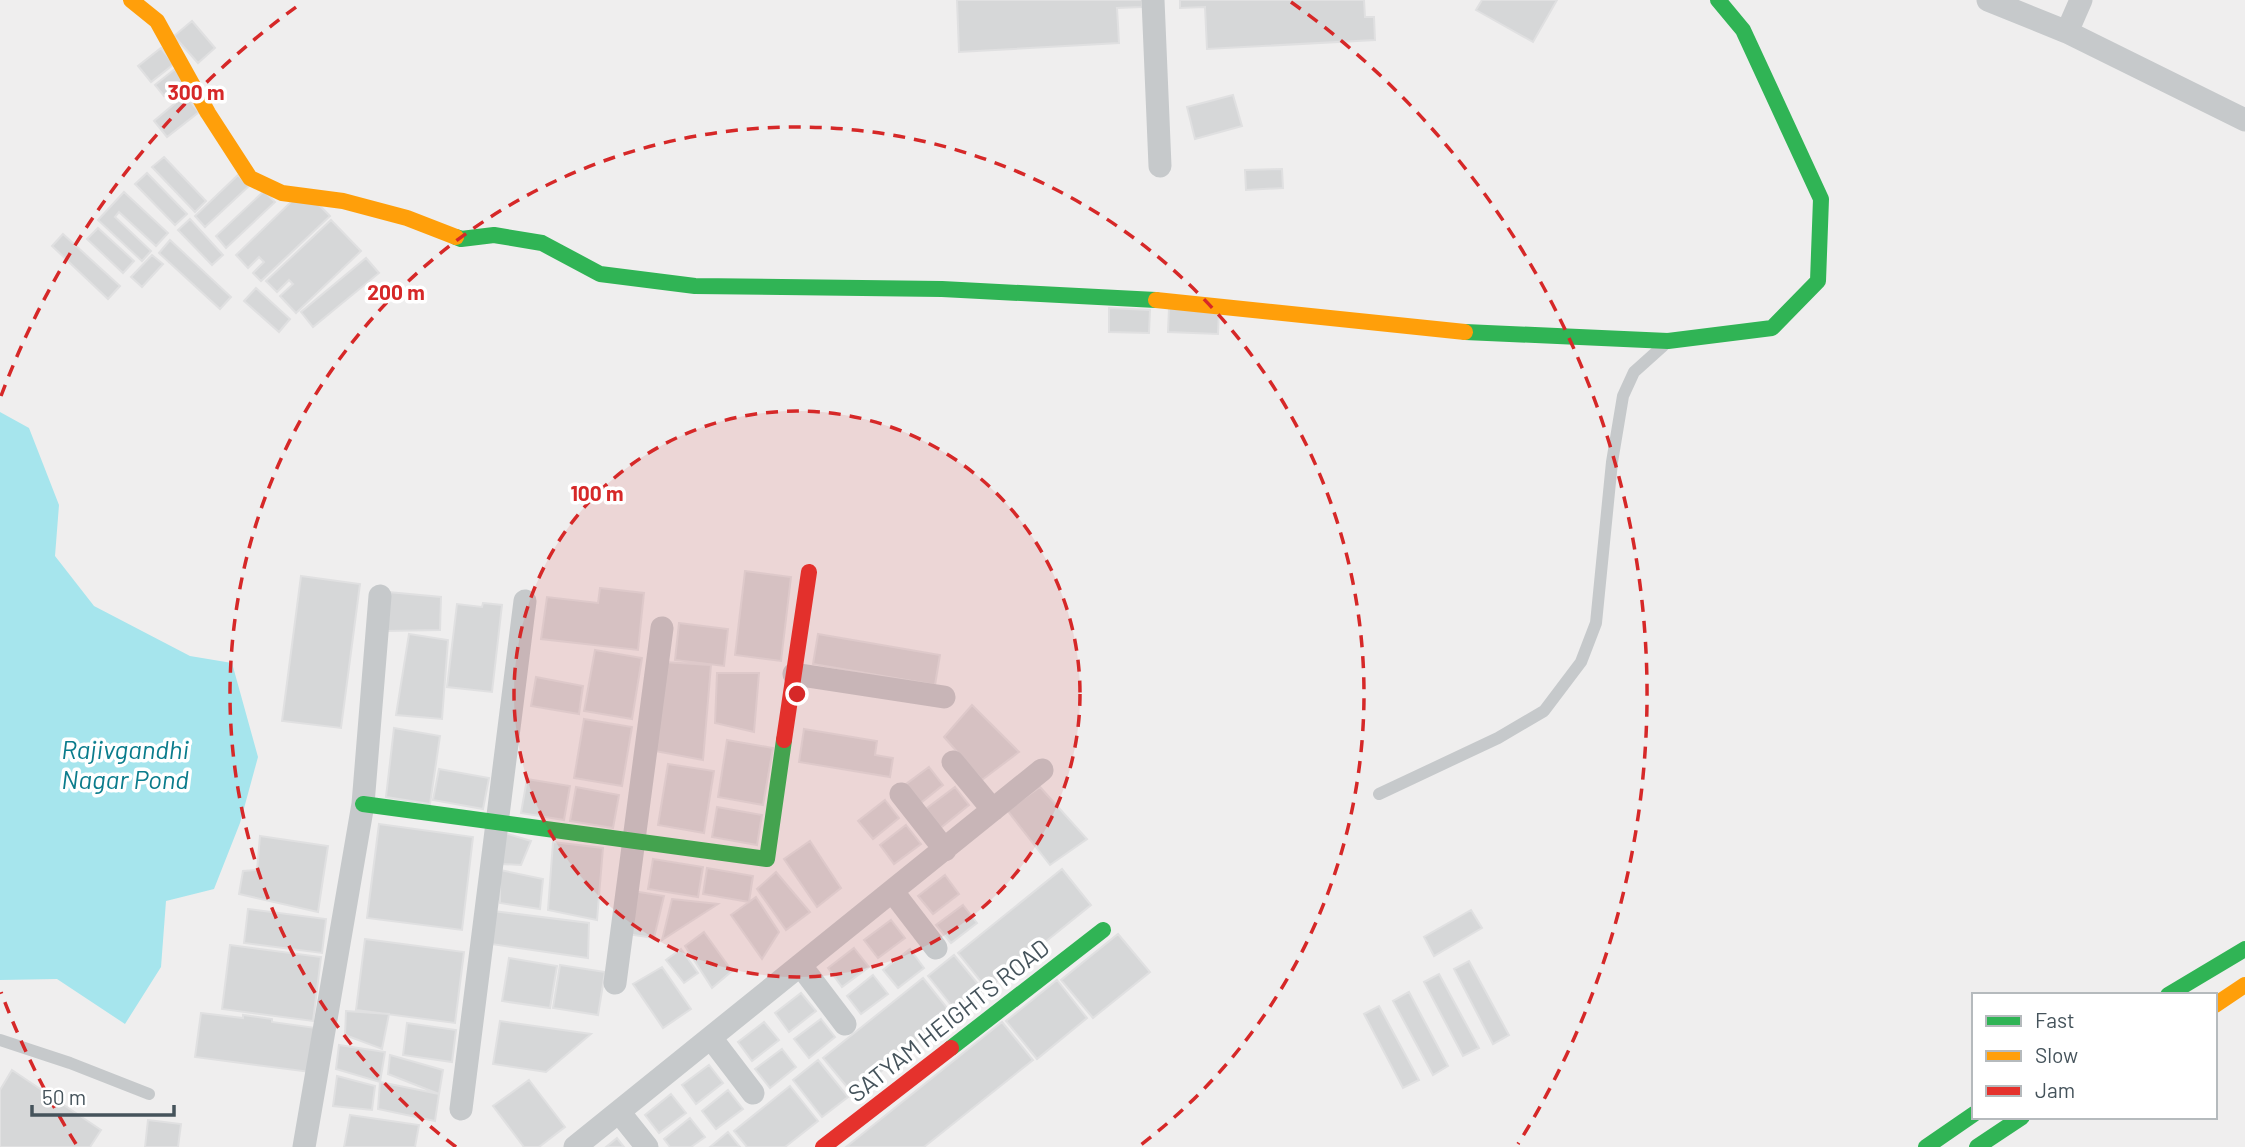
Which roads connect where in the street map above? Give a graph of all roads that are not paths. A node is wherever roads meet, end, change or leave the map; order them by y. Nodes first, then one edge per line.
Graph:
1 (131, 0) edge
2 (1153, 0) edge
3 (1718, 0) edge
4 (1988, 0) edge
5 (2081, 0) edge
6 (2067, 32) junction
7 (2245, 120) edge
8 (1160, 166) dead end
9 (1668, 341) junction
10 (809, 572) dead end
11 (380, 596) dead end
12 (525, 601) dead end
13 (662, 628) dead end
14 (794, 674) junction
15 (944, 697) dead end
16 (953, 762) dead end
17 (1042, 770) dead end
18 (901, 794) dead end
19 (1379, 794) dead end
20 (363, 804) junction
21 (993, 810) junction
22 (498, 822) junction
23 (634, 841) junction
24 (945, 850) junction
25 (893, 892) junction
26 (1103, 930) dead end
27 (936, 947) dead end
28 (2245, 949) edge
29 (801, 965) junction
30 (615, 983) dead end
31 (2245, 985) edge
32 (2171, 993) edge
33 (2217, 1004) edge
34 (845, 1024) dead end
35 (711, 1038) junction
36 (0, 1040) edge
37 (753, 1093) dead end
38 (149, 1094) dead end
39 (461, 1109) dead end
40 (619, 1112) junction
41 (1972, 1115) edge
42 (2019, 1119) edge
43 (304, 1147) edge
44 (575, 1147) edge
45 (647, 1147) edge
46 (823, 1147) edge
47 (1926, 1147) edge
48 (1978, 1147) edge

1 - 9 street
2 - 8 street
3 - 9 street
4 - 6 street
5 - 6 street
6 - 7 street
9 - 19 lane
10 - 14 street
11 - 20 street
12 - 22 street
13 - 23 street
14 - 15 street
14 - 23 street
16 - 21 street
17 - 21 street
18 - 24 street
20 - 22 street
20 - 43 street
21 - 24 street
22 - 23 street
22 - 39 street
23 - 30 street
24 - 25 street
25 - 27 street
25 - 29 street
26 - 46 street, SATYAM HEIGHTS ROAD
28 - 32 street
29 - 34 street
29 - 35 street
31 - 33 street
35 - 37 street
35 - 40 street
36 - 38 lane
40 - 44 street
40 - 45 street
41 - 47 street
42 - 48 street

